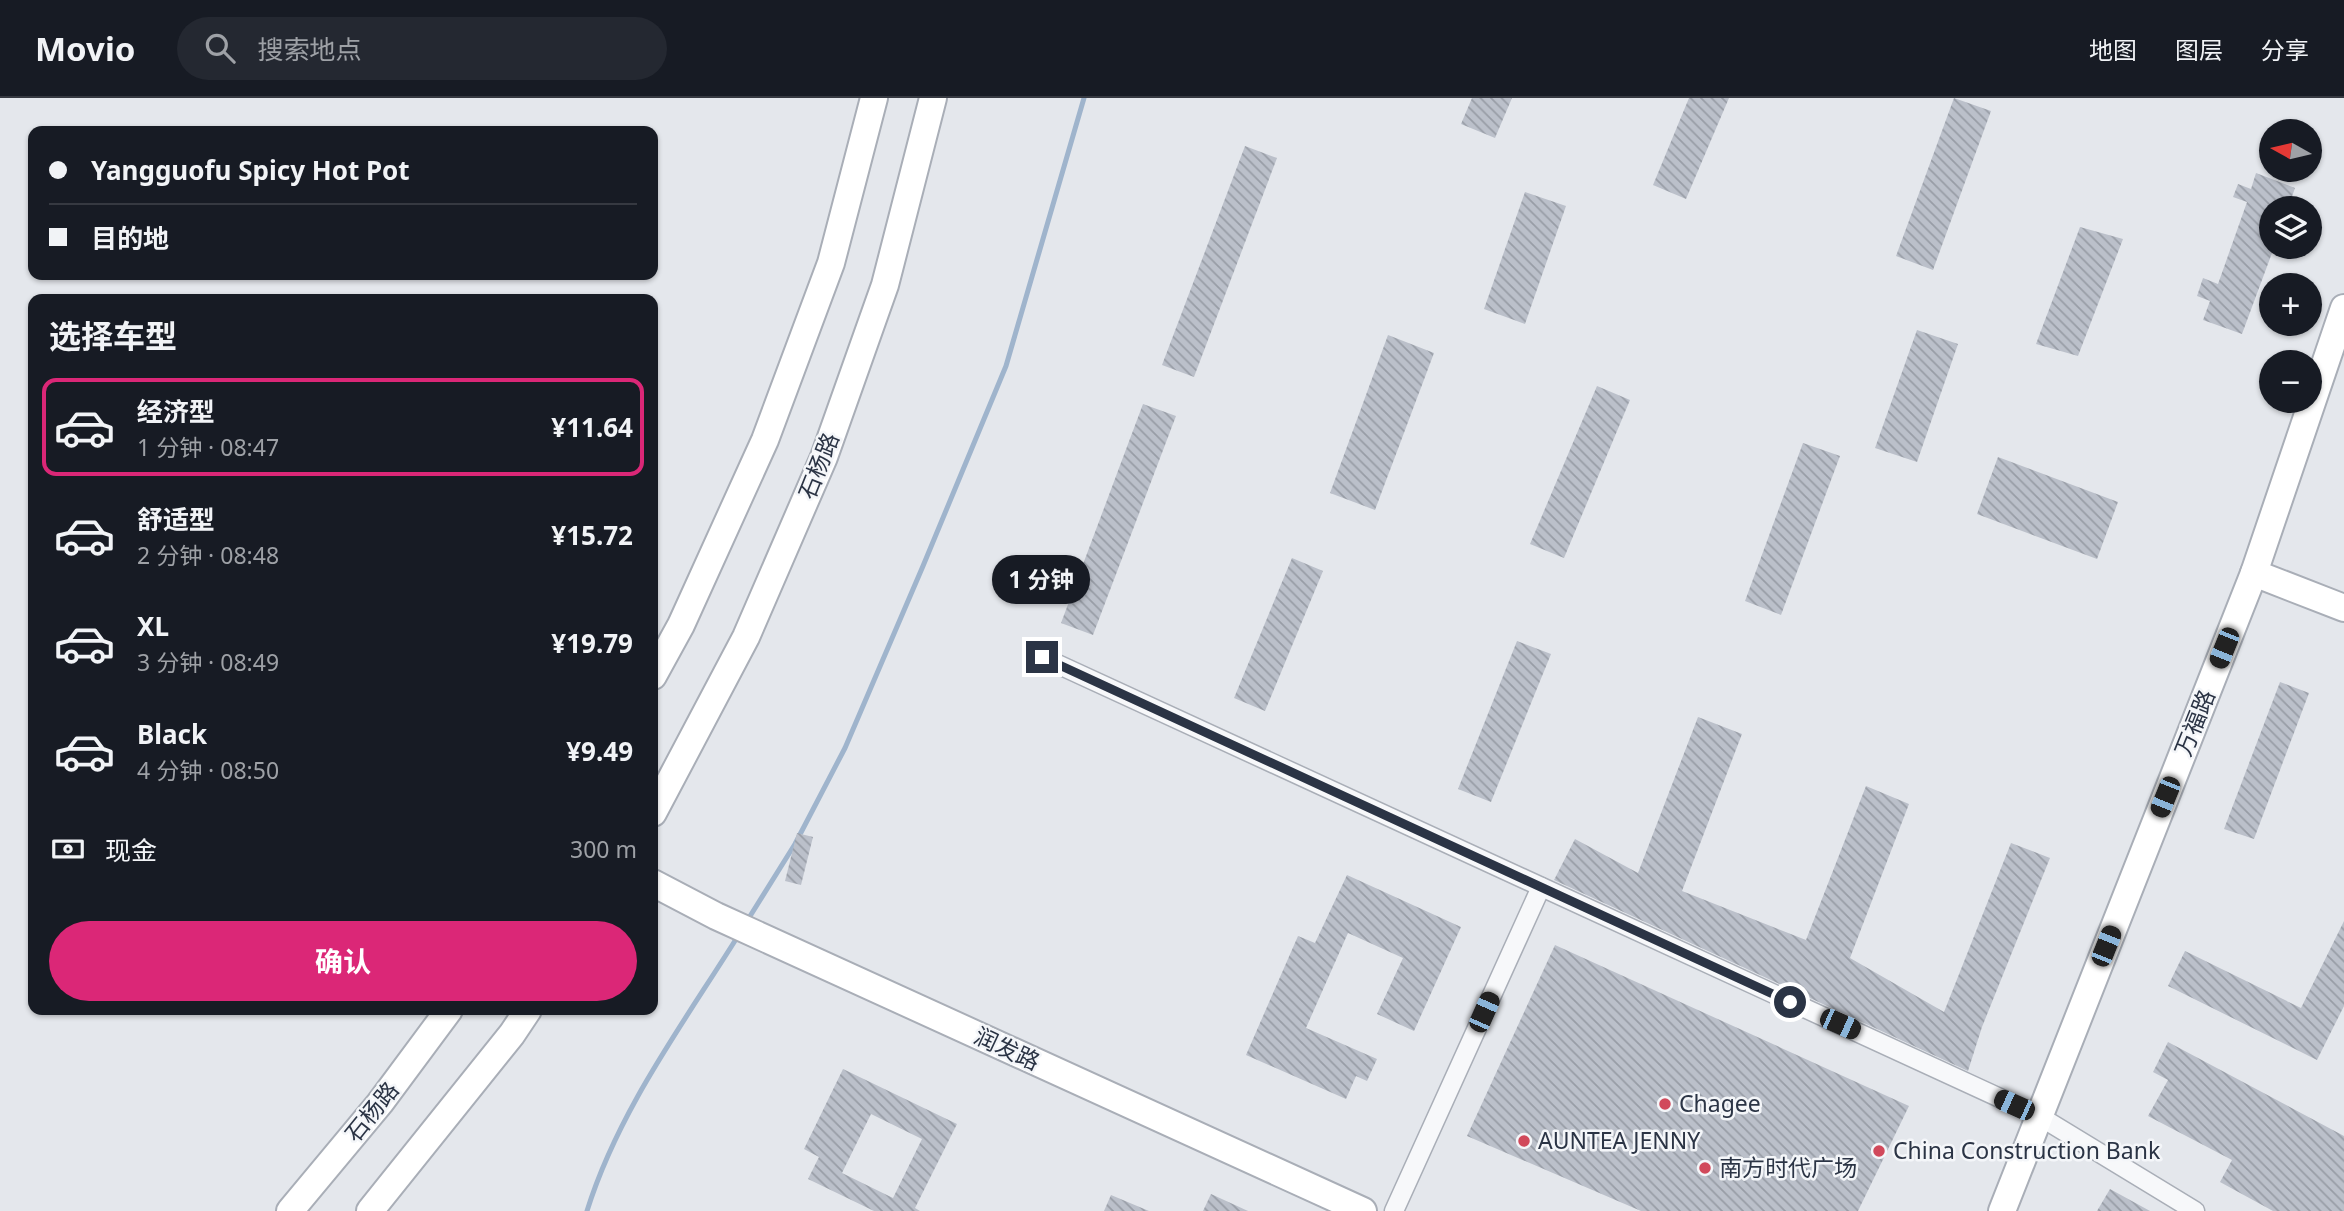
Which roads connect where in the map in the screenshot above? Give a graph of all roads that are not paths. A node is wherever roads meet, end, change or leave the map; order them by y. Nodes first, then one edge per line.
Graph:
1 (874, 98) edge
2 (933, 98) edge
3 (2344, 308) edge
4 (2254, 573) junction
5 (2344, 608) edge
6 (1042, 657) dead end
7 (658, 667) edge
8 (658, 804) edge
9 (658, 886) edge
10 (1541, 887) junction
11 (445, 1015) edge
12 (524, 1015) edge
13 (2039, 1116) junction
14 (290, 1211) edge
15 (370, 1211) edge
16 (1363, 1211) edge
17 (1394, 1211) edge
18 (2002, 1211) edge
19 (2195, 1211) edge

1 - 7 main road
2 - 8 main road, 石杨路
3 - 4 main road, 万福路
4 - 5 main road
4 - 13 main road, 万福路
6 - 10 street
9 - 16 main road, 润发路
10 - 13 street
10 - 17 street
11 - 14 main road, 石杨路
12 - 15 main road
13 - 18 main road, 万福路
13 - 19 street

